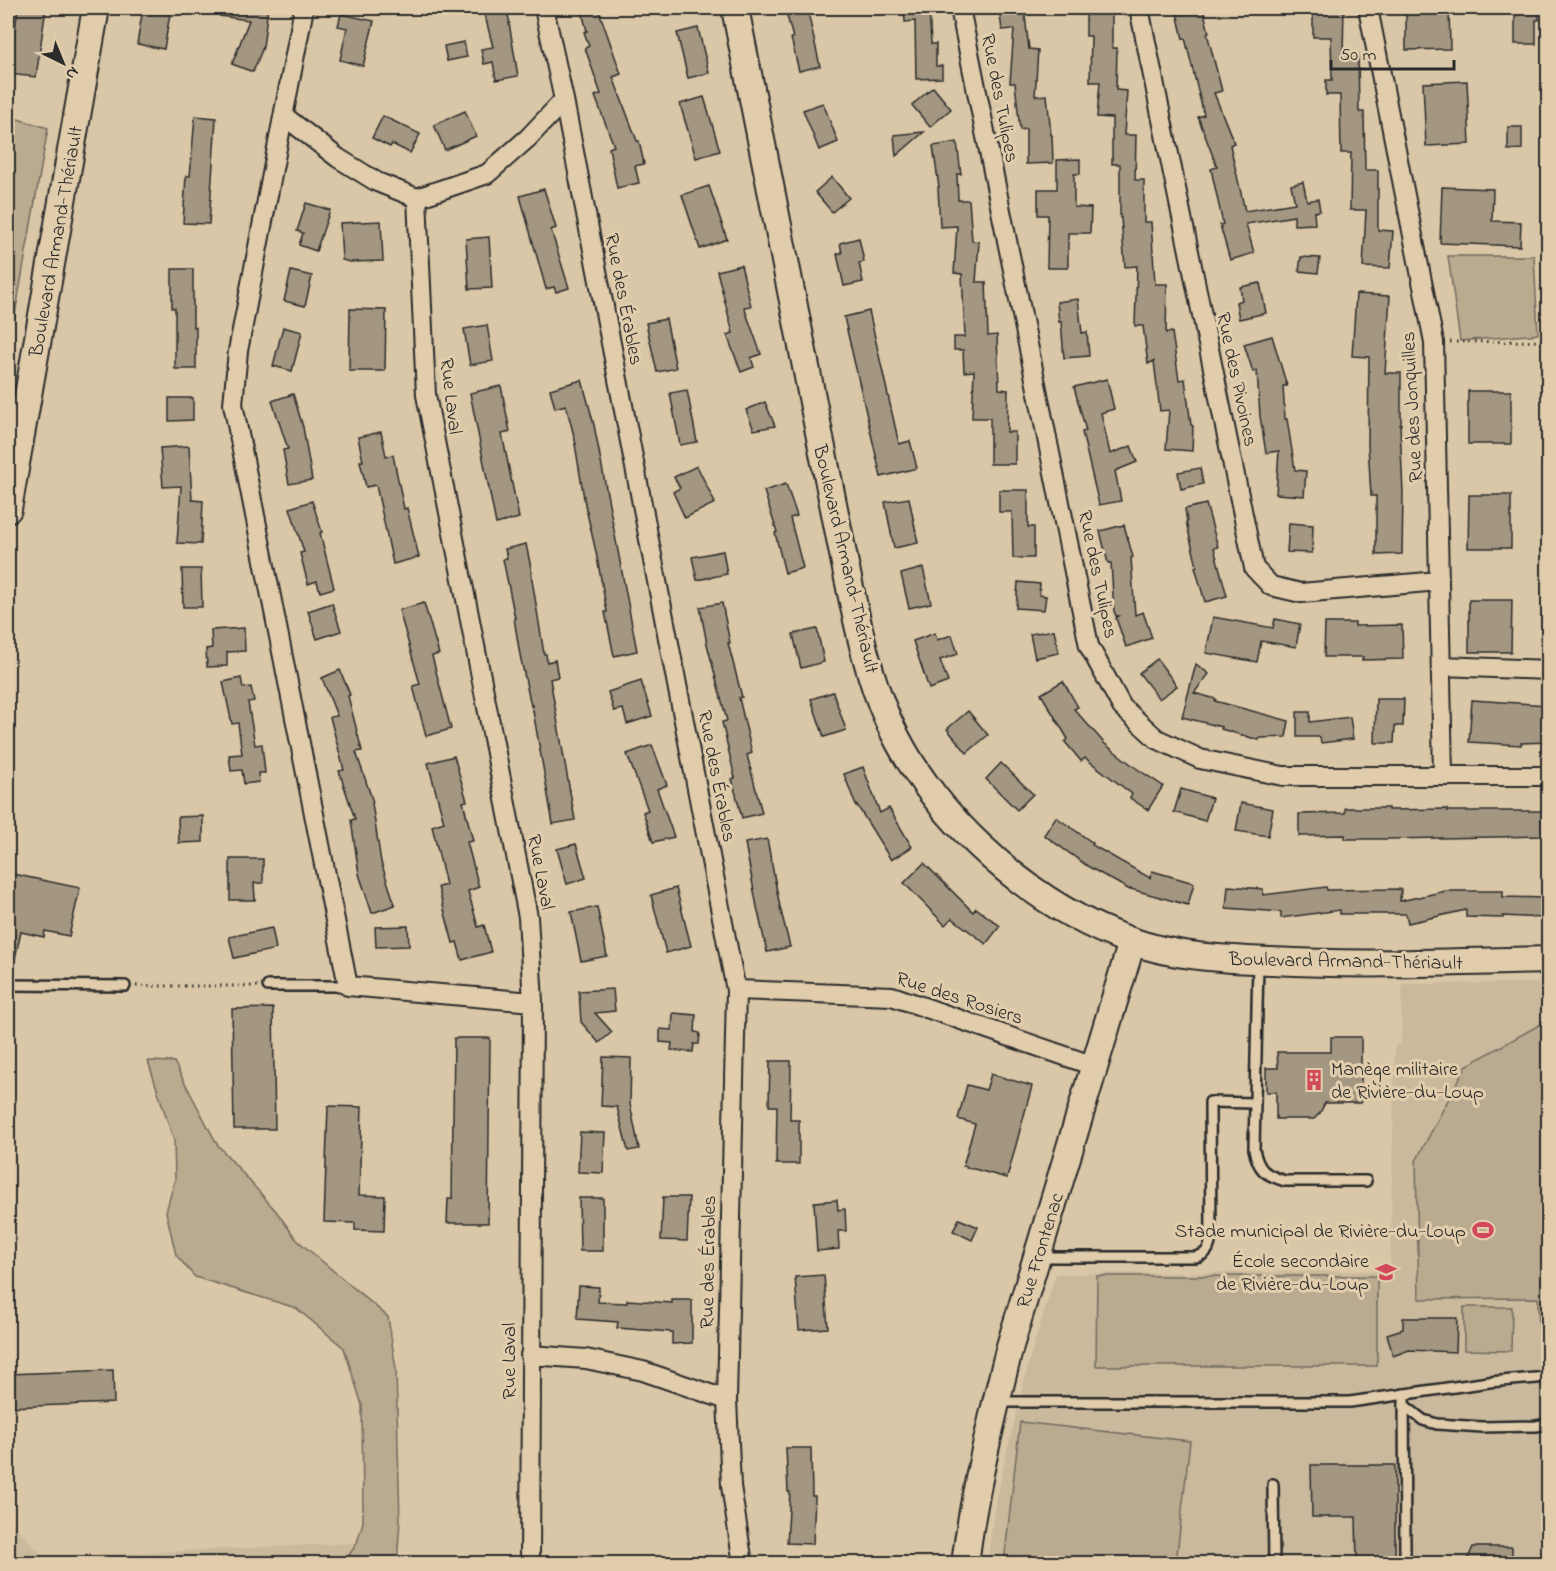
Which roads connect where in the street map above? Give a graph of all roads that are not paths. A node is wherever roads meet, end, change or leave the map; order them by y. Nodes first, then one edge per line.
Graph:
1 (96, 8) edge
2 (304, 8) edge
3 (544, 8) edge
4 (735, 8) edge
5 (960, 8) edge
6 (1139, 8) edge
7 (1368, 8) edge
8 (564, 100) junction
9 (284, 116) junction
10 (417, 198) junction
11 (8, 509) edge
12 (1439, 581) junction
13 (1441, 666) junction
14 (1548, 670) edge
15 (1443, 775) junction
16 (1548, 776) edge
17 (1132, 942) junction
18 (1548, 960) edge
19 (1258, 961) junction
20 (8, 985) edge
21 (268, 986) road end
22 (348, 986) junction
23 (125, 987) road end
24 (736, 990) junction
25 (533, 1002) junction
26 (1094, 1066) junction
27 (1255, 1103) junction
28 (1366, 1181) dead end
29 (1037, 1257) junction
30 (530, 1355) junction
31 (1548, 1377) edge
32 (1404, 1394) junction
33 (727, 1400) junction
34 (996, 1402) junction
35 (1404, 1405) junction
36 (1548, 1424) edge
37 (1273, 1484) dead end
38 (1405, 1555) dead end
39 (530, 1563) edge
40 (743, 1563) edge
41 (965, 1563) edge
42 (1274, 1563) edge

1 - 11 street, Boulevard Armand-Thériault
2 - 9 street
3 - 8 street, Rue des Érables
4 - 17 street, Boulevard Armand-Thériault
5 - 15 street, Rue des Tulipes
6 - 12 street, Rue des Pivoines
7 - 12 street, Rue des Jonquilles
8 - 10 street
8 - 24 street, Rue des Érables
9 - 10 street
9 - 22 street
10 - 25 street, Rue Laval
12 - 13 street, Rue des Jonquilles
13 - 14 street
13 - 15 street, Rue des Jonquilles
15 - 16 street, Rue des Tulipes
17 - 19 street, Boulevard Armand-Thériault
17 - 26 street, Rue Frontenac
18 - 19 street, Boulevard Armand-Thériault
19 - 27 lane
20 - 23 lane
21 - 22 lane
22 - 25 street
24 - 26 street, Rue des Rosiers
24 - 33 street, Rue des Érables
25 - 30 street, Rue Laval
26 - 29 street, Rue Frontenac
27 - 28 lane
27 - 29 lane
29 - 34 street, Rue Frontenac
30 - 33 street
30 - 39 street, Rue Laval
31 - 32 lane
32 - 34 lane
32 - 35 lane
33 - 40 street, Rue des Érables
34 - 41 street, Rue Frontenac
35 - 36 lane
35 - 38 lane
37 - 42 lane

